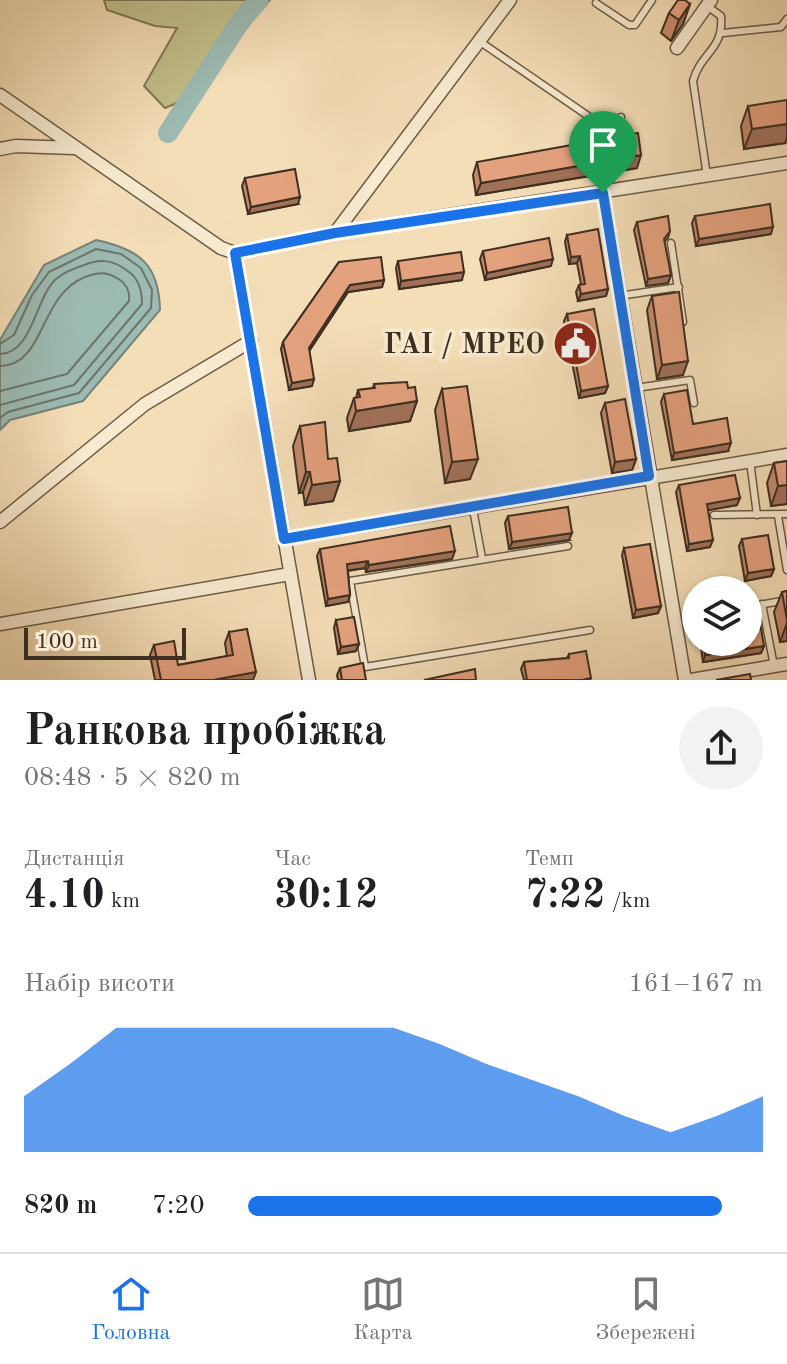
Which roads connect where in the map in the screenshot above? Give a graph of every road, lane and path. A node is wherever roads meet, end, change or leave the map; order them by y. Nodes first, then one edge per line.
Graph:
1 (510, 0) edge
2 (652, 0) edge
3 (596, 3) dead end
4 (709, 3) edge
5 (787, 19) edge
6 (723, 33) junction
7 (479, 41) junction
8 (677, 48) dead end
9 (0, 95) edge
10 (621, 117) dead end
11 (74, 148) junction
12 (0, 149) edge
13 (787, 163) edge
14 (707, 176) junction
15 (603, 193) junction
16 (335, 233) junction
17 (671, 243) dead end
18 (235, 253) junction
19 (679, 287) junction
20 (619, 296) junction
21 (684, 331) edge
22 (251, 341) junction
23 (636, 388) junction
24 (694, 403) dead end
25 (787, 455) edge
26 (750, 461) junction
27 (649, 476) junction
28 (472, 505) junction
29 (787, 514) edge
30 (714, 515) dead end
31 (757, 515) junction
32 (778, 516) junction
33 (0, 522) edge
34 (284, 539) junction
35 (568, 546) dead end
36 (482, 558) junction
37 (787, 570) edge
38 (290, 574) junction
39 (787, 600) edge
40 (762, 604) joint
41 (0, 624) edge
42 (590, 630) dead end
43 (781, 665) edge
44 (309, 680) edge
45 (688, 680) edge

1 - 7 street
2 - 3 lane
4 - 6 lane
4 - 8 street
5 - 6 lane
6 - 14 lane
7 - 10 lane
7 - 16 street
9 - 11 street
11 - 12 street
11 - 18 street
13 - 14 street
14 - 15 street
15 - 16 street
15 - 20 street
16 - 18 street
17 - 19 lane
18 - 22 street
19 - 20 lane
19 - 21 lane
20 - 23 street
22 - 33 street
22 - 34 street
23 - 24 lane
23 - 27 street
25 - 26 street
26 - 27 street
26 - 31 lane
27 - 28 street
27 - 45 street
28 - 34 street
28 - 36 lane
29 - 32 lane
30 - 31 lane
31 - 32 lane
32 - 37 lane
34 - 38 street
35 - 36 lane
36 - 42 lane
38 - 41 street
38 - 44 street
39 - 40 lane
40 - 43 lane
43 - 45 street

